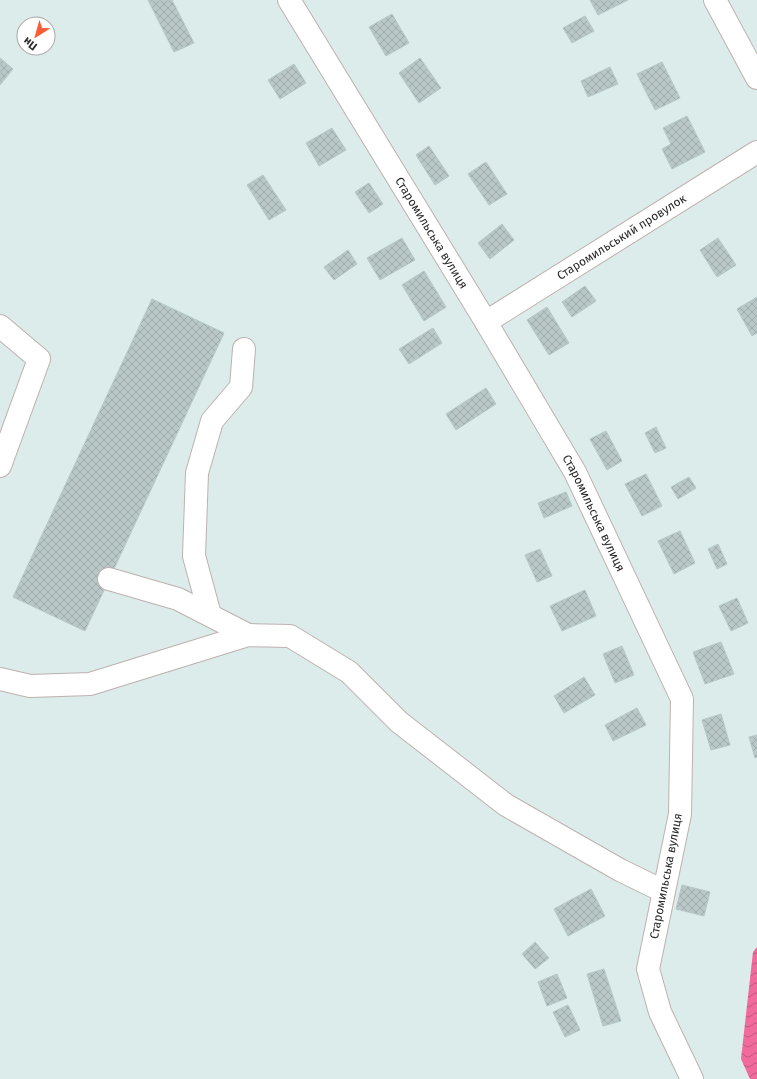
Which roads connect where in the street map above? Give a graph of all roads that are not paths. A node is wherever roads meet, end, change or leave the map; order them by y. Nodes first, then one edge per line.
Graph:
1 (289, 0) edge
2 (715, 0) edge
3 (757, 78) edge
4 (757, 152) edge
5 (486, 322) junction
6 (0, 326) edge
7 (244, 349) dead end
8 (0, 466) edge
9 (109, 579) dead end
10 (210, 615) junction
11 (248, 635) junction
12 (0, 679) edge
13 (663, 891) junction
14 (692, 1079) edge

1 - 5 street, Старомильська вулиця
2 - 3 street
4 - 5 street, Старомильський провулок
5 - 13 street, Старомильська вулиця
6 - 8 street
7 - 10 street
9 - 10 street
10 - 11 street
11 - 12 street
11 - 13 street
13 - 14 street, Старомильська вулиця

